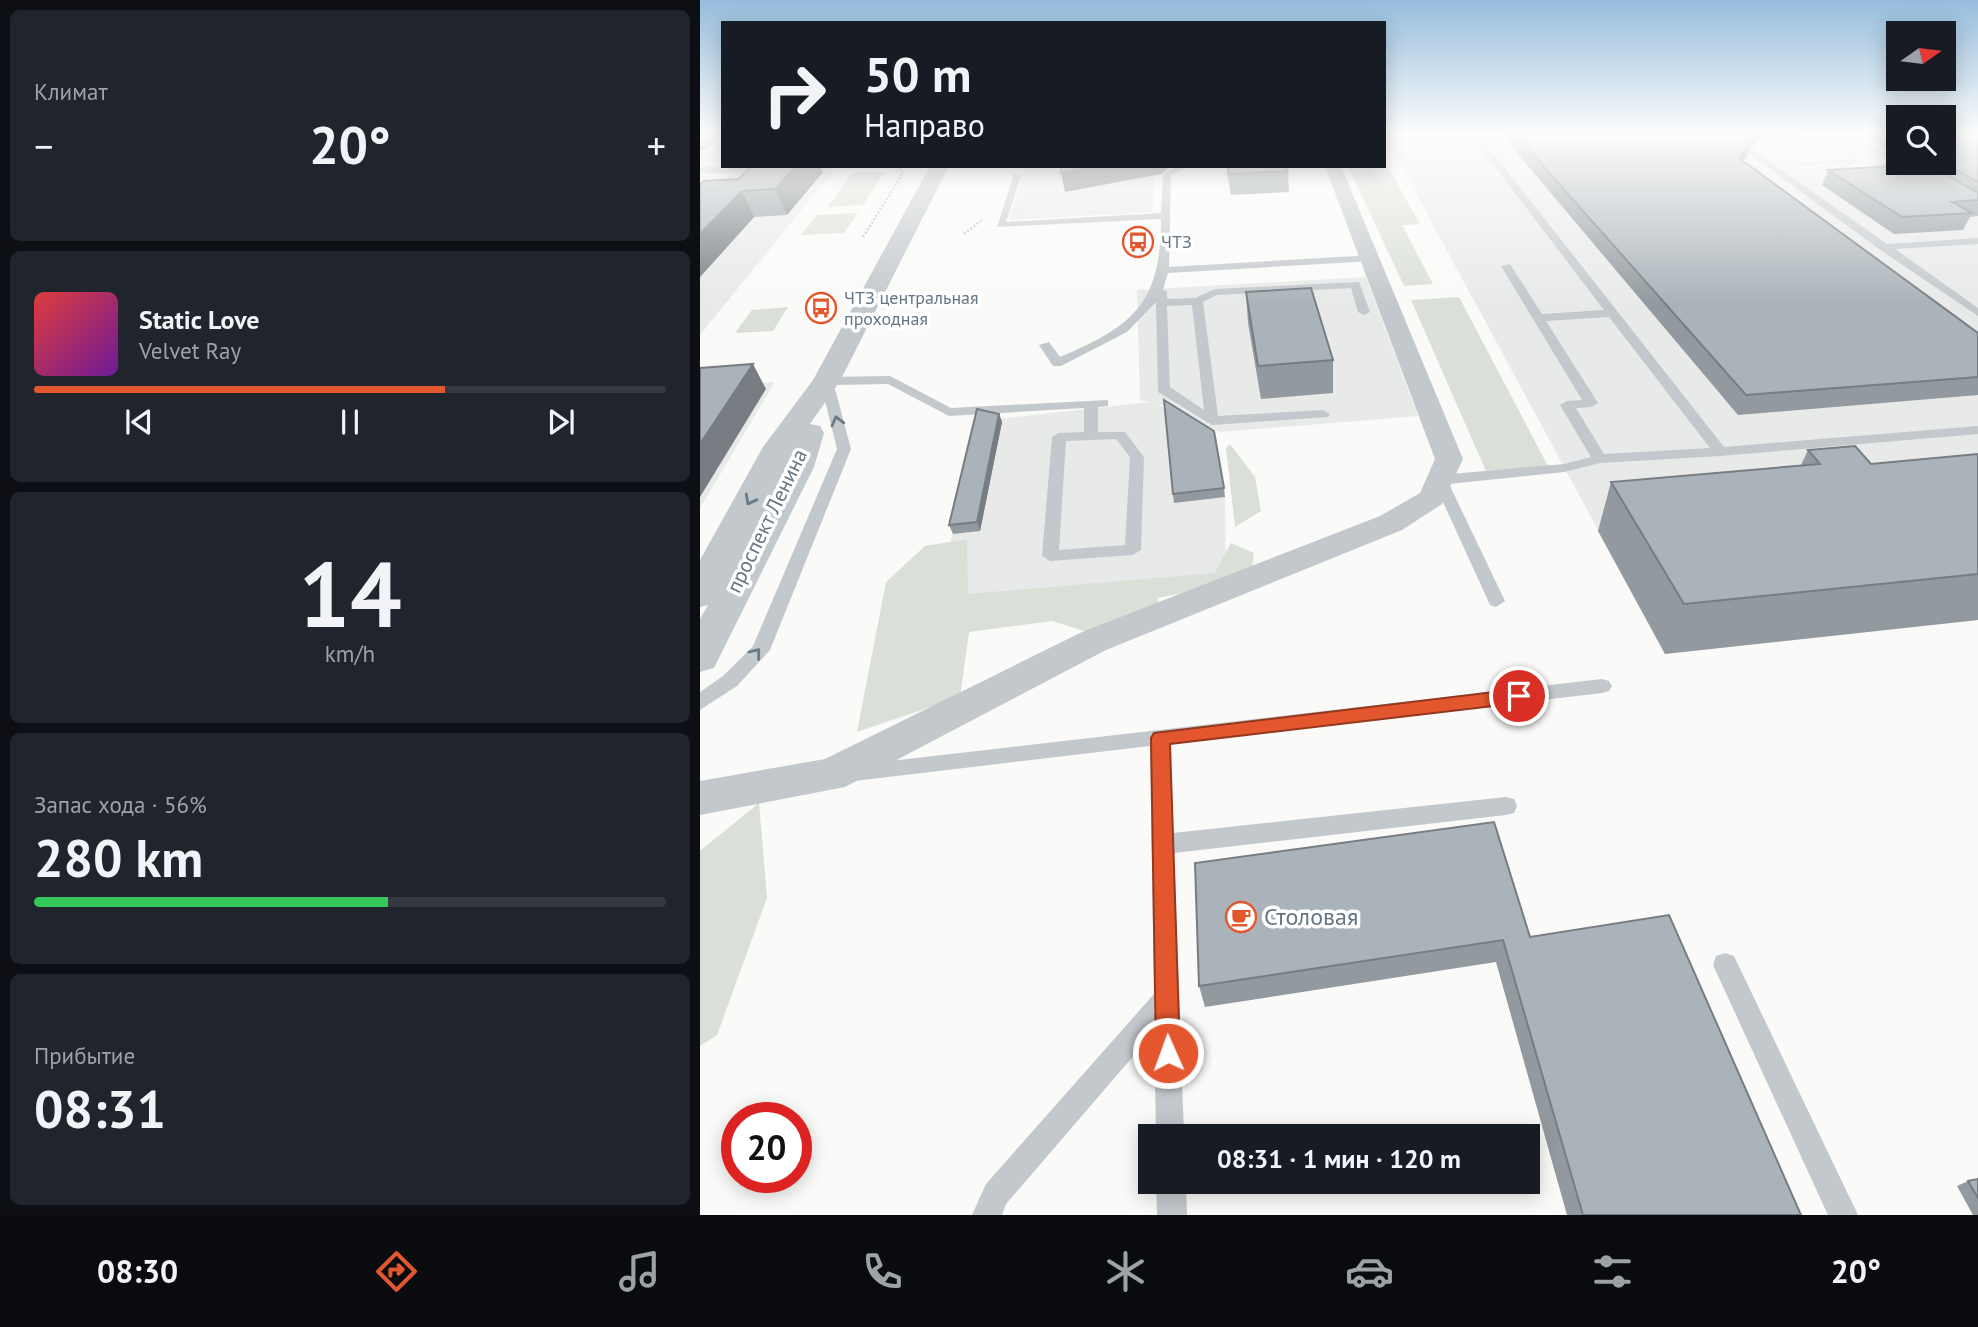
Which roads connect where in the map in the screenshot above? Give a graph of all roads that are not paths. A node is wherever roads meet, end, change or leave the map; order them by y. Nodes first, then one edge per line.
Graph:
1 (927, 191) edge
2 (1012, 191) edge
3 (1166, 191) edge
4 (1343, 191) edge
5 (1518, 191) edge
6 (1805, 191) edge
7 (1164, 216) junction
8 (1978, 240) edge
9 (1883, 247) junction
10 (1372, 258) junction
11 (1506, 266) dead end
12 (1162, 276) junction
13 (1197, 301) junction
14 (1161, 303) junction
15 (1364, 312) dead end
16 (1613, 313) junction
17 (1978, 313) edge
18 (1538, 318) junction
19 (1045, 345) dead end
20 (826, 381) junction
21 (1323, 414) dead end
22 (1212, 421) junction
23 (1978, 430) edge
24 (1091, 436) junction
25 (1720, 452) junction
26 (1600, 459) junction
27 (783, 467) junction
28 (1440, 480) junction
29 (700, 594) edge
30 (1496, 601) dead end
31 (700, 657) edge
32 (1602, 686) dead end
33 (702, 700) edge
34 (1160, 738) junction
35 (831, 775) junction
36 (700, 798) edge
37 (1506, 806) dead end
38 (1163, 844) junction
39 (1725, 965) dead end
40 (1167, 998) junction
41 (1170, 1124) edge
42 (1171, 1194) edge
43 (987, 1215) edge
44 (1172, 1215) edge
45 (1843, 1215) edge

1 - 20 street, проспект Ленина
2 - 7 lane
3 - 7 lane
4 - 10 street
5 - 16 lane
6 - 9 lane
7 - 12 lane
8 - 9 lane
9 - 17 lane
10 - 12 lane
10 - 28 street
11 - 18 lane
12 - 14 lane
12 - 19 lane
13 - 14 lane
13 - 15 lane
13 - 22 lane
14 - 22 lane
16 - 18 lane
16 - 25 lane
18 - 26 lane
20 - 24 lane
20 - 27 street, проспект Ленина
33 -> 20 lane
21 - 22 lane
23 - 25 lane
24 - 24 lane
25 - 26 lane
26 - 28 lane
27 -> 29 street, проспект Ленина
27 - 31 street, проспект Ленина
28 - 30 lane
28 - 35 street
32 - 34 lane
34 - 35 lane
34 - 38 lane
35 - 36 street
37 - 38 lane
38 - 40 lane
39 - 45 lane
40 - 41 lane
40 - 43 lane
42 - 44 lane

